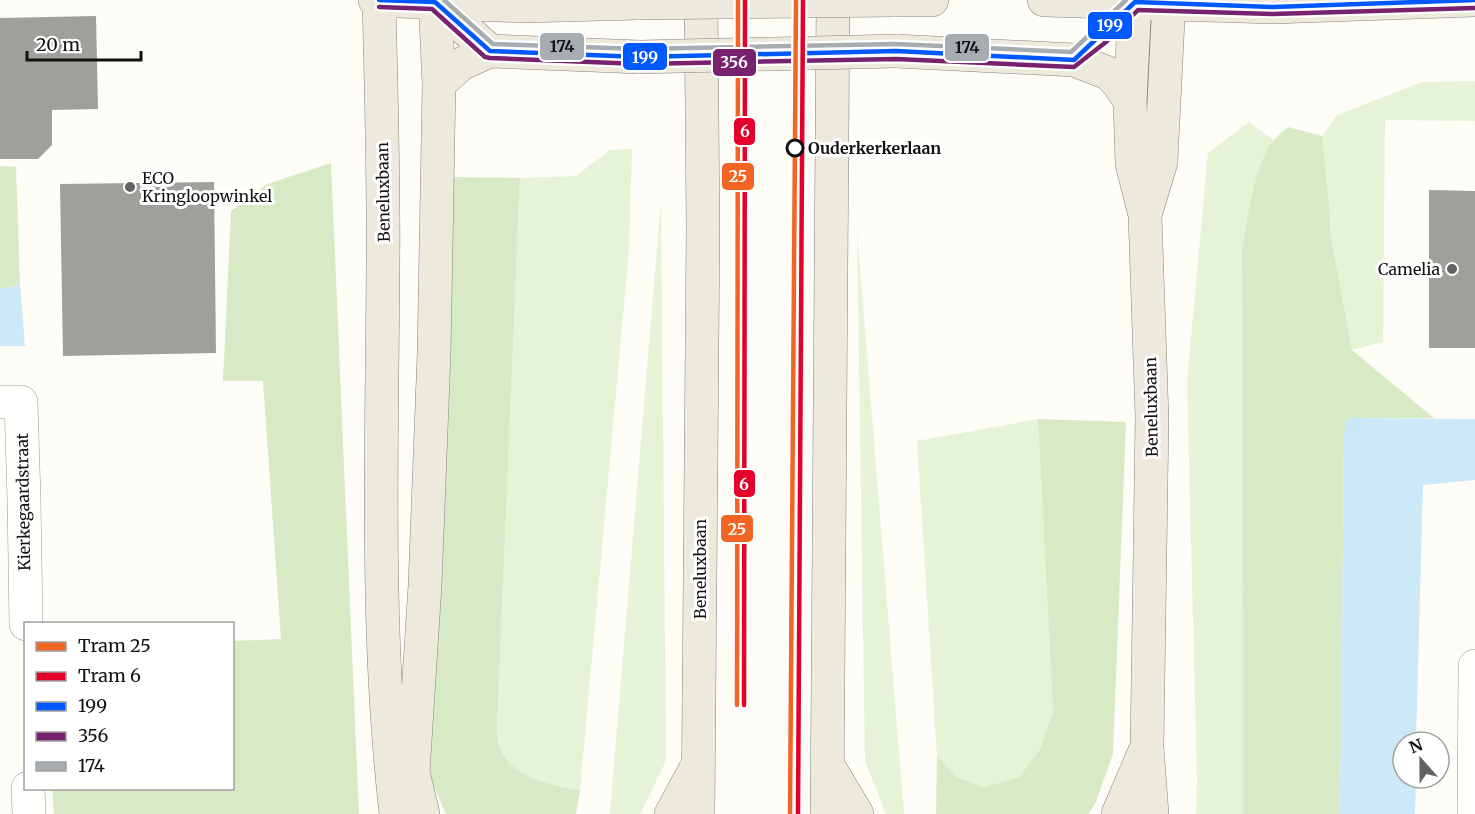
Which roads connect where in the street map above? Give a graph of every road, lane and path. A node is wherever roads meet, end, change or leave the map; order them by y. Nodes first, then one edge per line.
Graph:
1 (378, 0) edge
2 (701, 0) edge
3 (833, 0) edge
4 (894, 0) edge
5 (932, 0) edge
6 (1044, 0) edge
7 (1475, 0) edge
8 (435, 1) edge
9 (1135, 1) edge
10 (1169, 1) edge
11 (490, 51) junction
12 (439, 84) junction
13 (1130, 101) junction
14 (1145, 215) junction
15 (0, 402) edge
16 (26, 622) edge
17 (1475, 666) edge
18 (1147, 747) junction
19 (698, 763) junction
20 (827, 764) junction
21 (28, 790) edge
22 (29, 814) edge
23 (396, 814) edge
24 (423, 814) edge
25 (671, 814) edge
26 (698, 814) edge
27 (827, 814) edge
28 (857, 814) edge
29 (1118, 814) edge
30 (1152, 814) edge
31 (1474, 814) edge

1 - 8 main road
1 - 23 main road, Beneluxbaan
2 - 19 main road, Beneluxbaan
3 - 20 main road
4 - 5 main road
4 - 8 main road, bridge
6 - 9 main road
7 - 10 main road
8 - 11 main road
8 - 12 main road
9 - 10 main road
9 - 13 main road
10 - 14 main road, Beneluxbaan
11 - 12 main road
11 - 13 main road, bridge
12 - 24 main road
13 - 14 main road
14 - 18 main road, Beneluxbaan
15 - 16 street, Kierkegaardstraat
17 - 31 street
18 - 29 main road
18 - 30 main road, Beneluxbaan
19 - 25 main road
19 - 26 main road, Beneluxbaan
20 - 27 main road
20 - 28 main road
21 - 22 street

